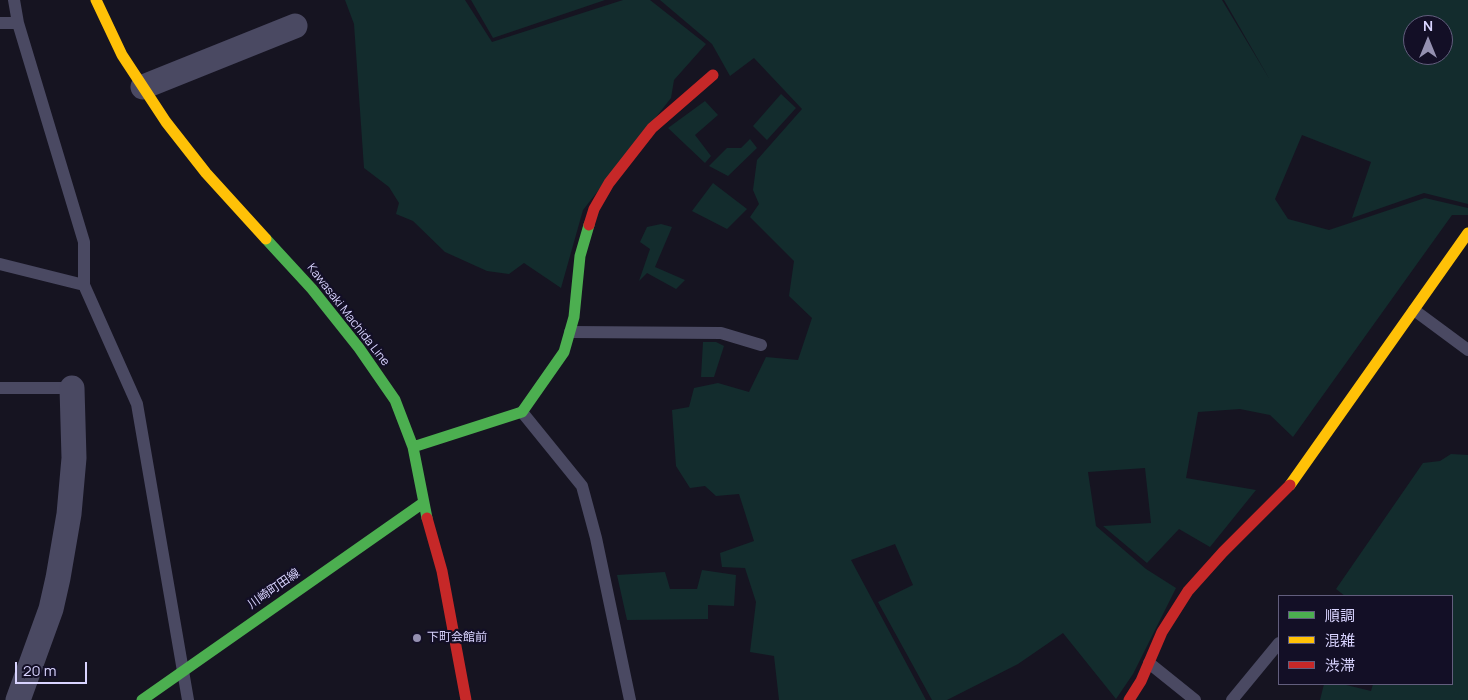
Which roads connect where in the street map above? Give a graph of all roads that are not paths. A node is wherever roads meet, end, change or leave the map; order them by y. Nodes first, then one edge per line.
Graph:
1 (14, 0) edge
2 (96, 0) edge
3 (0, 23) edge
4 (18, 23) junction
5 (296, 26) dead end
6 (713, 75) dead end
7 (143, 87) junction
8 (1468, 232) edge
9 (0, 264) edge
10 (84, 285) junction
11 (1414, 310) junction
12 (570, 332) junction
13 (761, 345) dead end
14 (1468, 350) edge
15 (0, 388) edge
16 (72, 388) joint
17 (522, 412) junction
18 (414, 447) junction
19 (423, 503) junction
20 (1278, 643) edge
21 (1149, 663) junction
22 (184, 672) junction
23 (18, 700) edge
24 (142, 700) edge
25 (188, 700) edge
26 (466, 700) edge
27 (630, 700) edge
28 (1129, 700) edge
29 (1195, 700) edge
30 (1232, 700) edge

1 - 4 lane
2 - 7 main road, Kawasaki Machida Line
3 - 4 lane
4 - 10 lane
5 - 7 street
6 - 12 main road
7 - 18 main road, Kawasaki Machida Line
8 - 11 main road
9 - 10 lane
10 - 22 lane
11 - 14 lane
11 - 21 main road
12 - 13 lane
12 - 17 main road
15 - 16 lane
16 - 23 street
17 - 18 main road
17 - 27 lane
18 - 19 main road, Kawasaki Machida Line
19 - 22 main road, 川崎町田線
19 - 26 main road, Kawasaki Machida Line
20 - 30 lane
21 - 28 main road
21 - 29 lane
22 - 24 main road, 川崎町田線
22 - 25 lane

